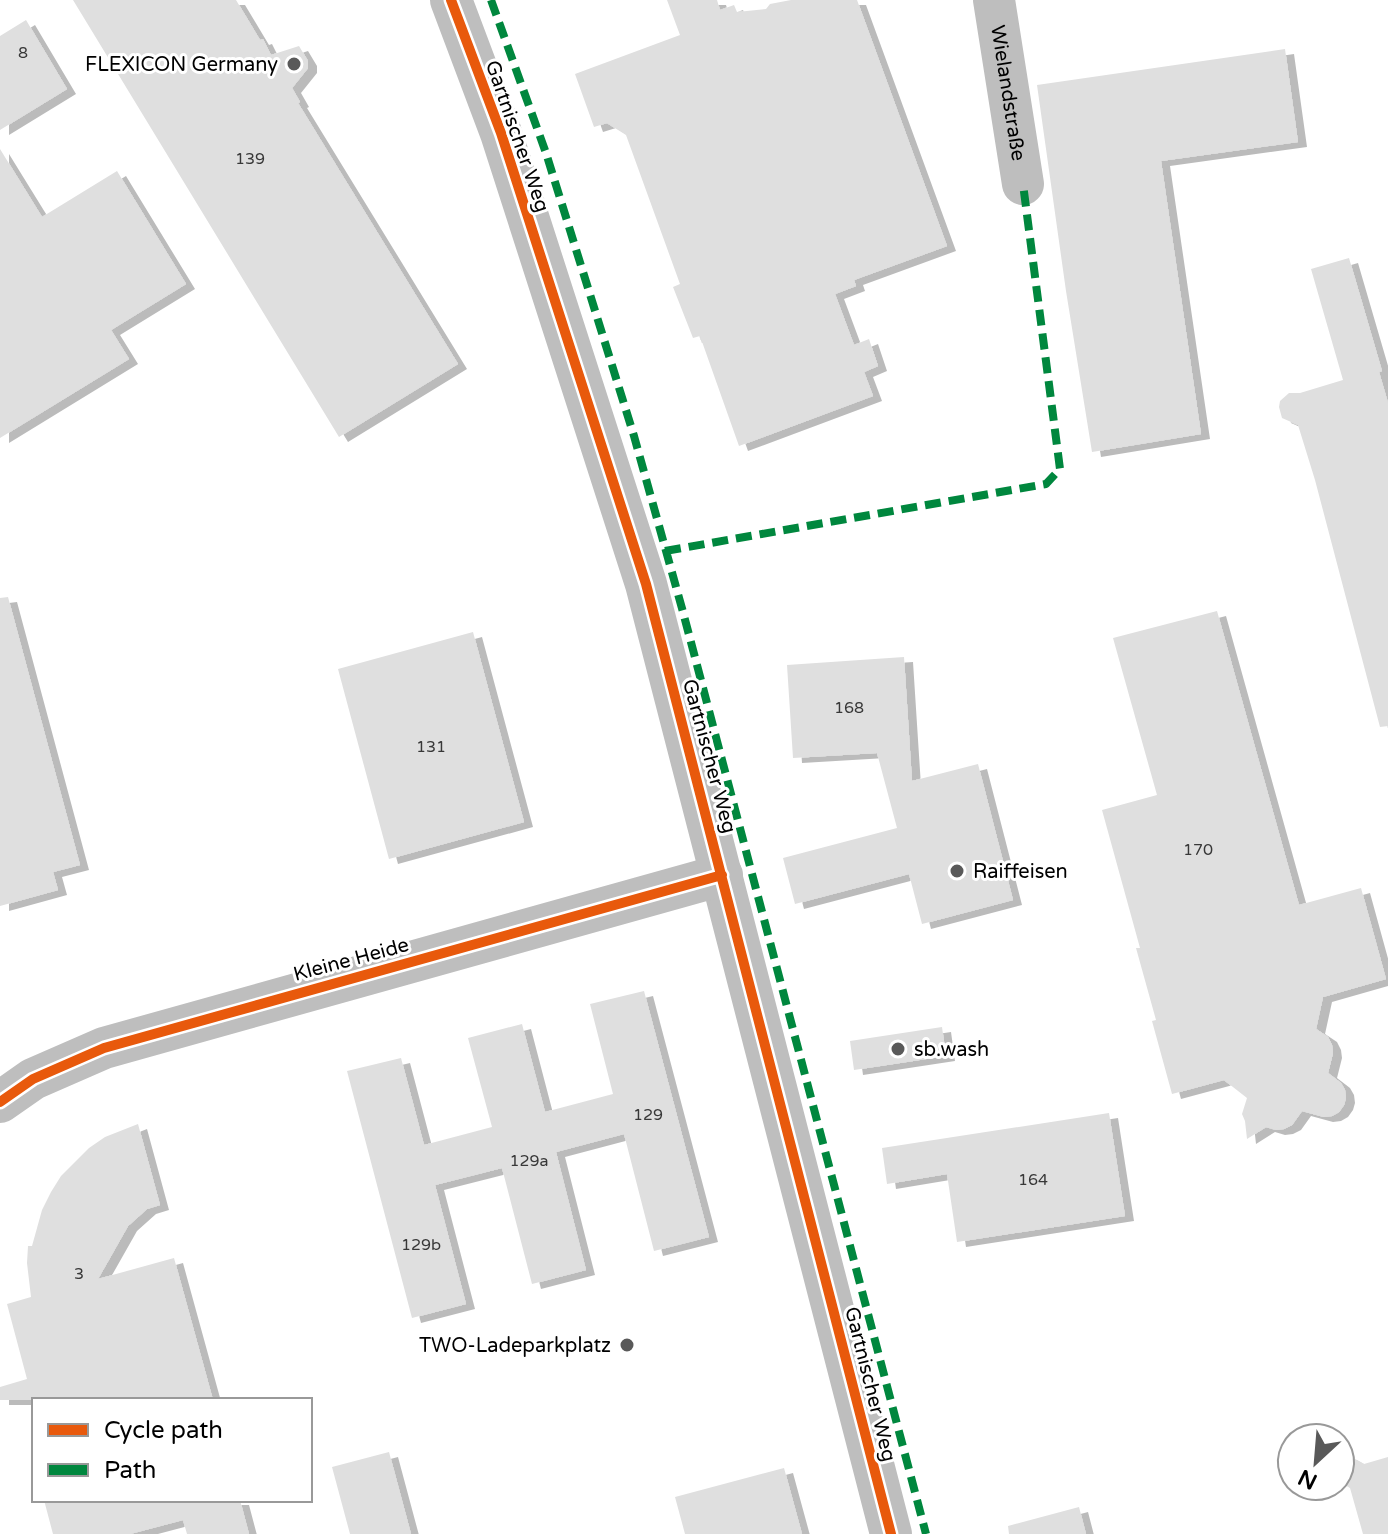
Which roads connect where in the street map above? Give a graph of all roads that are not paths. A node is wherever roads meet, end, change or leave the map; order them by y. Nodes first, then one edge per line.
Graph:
1 (451, 0) edge
2 (994, 0) edge
3 (1023, 184) dead end
4 (722, 875) junction
5 (0, 1102) edge
6 (891, 1534) edge

1 - 4 street, Gartnischer Weg
2 - 3 street, Wielandstraße
4 - 5 street, Kleine Heide
4 - 6 street, Gartnischer Weg

